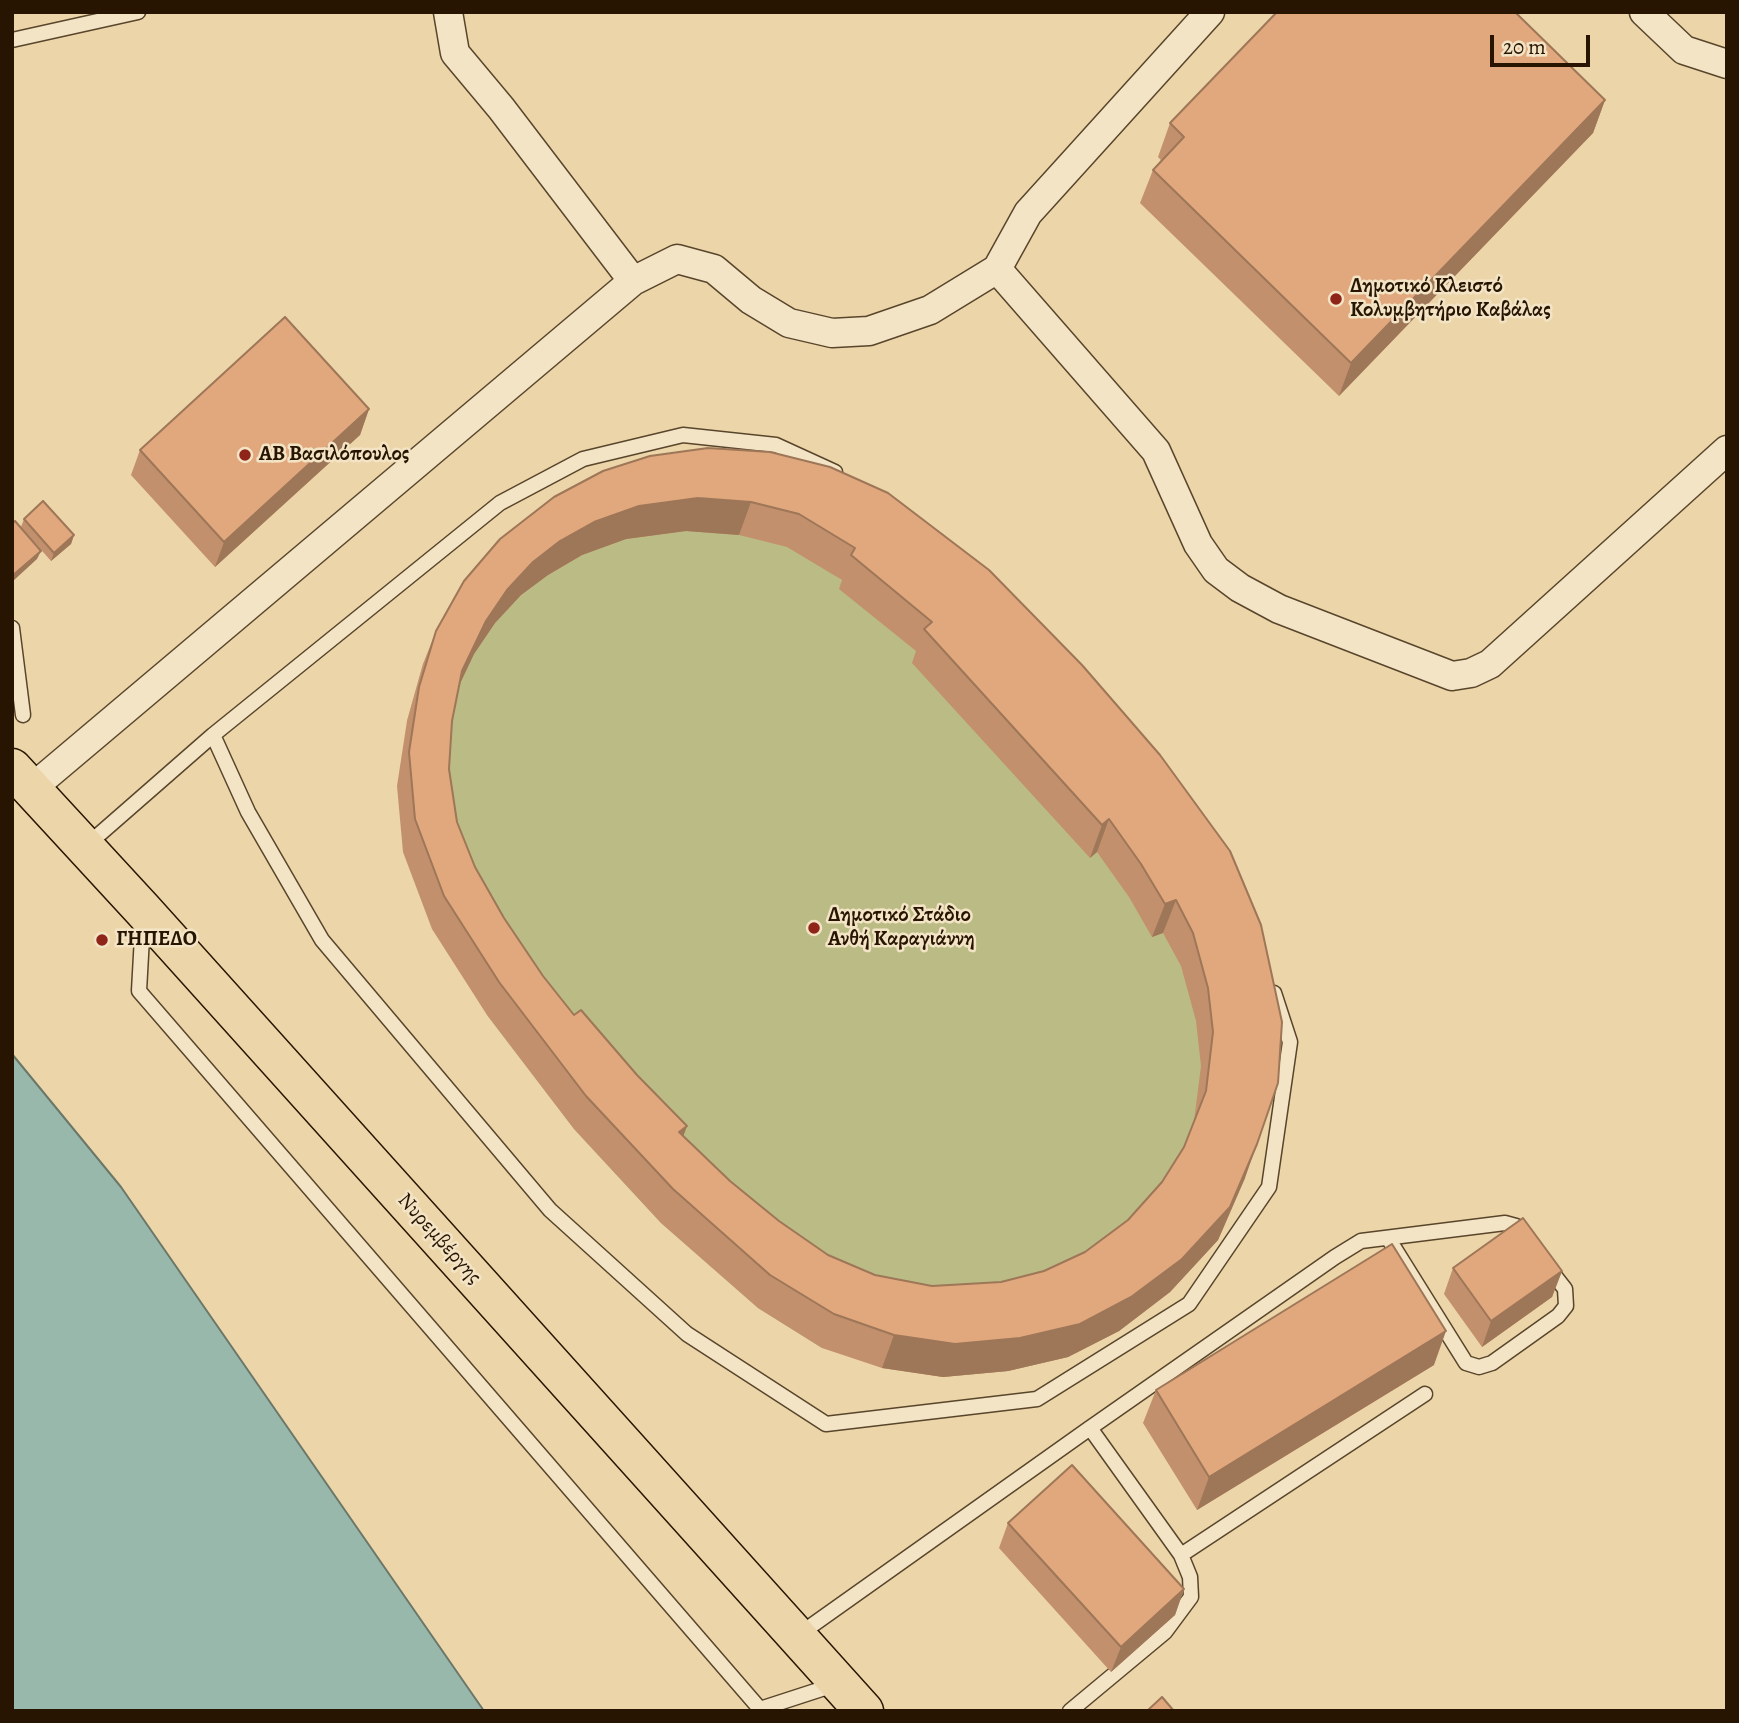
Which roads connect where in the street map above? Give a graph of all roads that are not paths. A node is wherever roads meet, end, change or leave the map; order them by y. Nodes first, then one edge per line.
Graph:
1 (138, 12) edge
2 (448, 12) edge
3 (1210, 12) edge
4 (1644, 12) edge
5 (12, 40) edge
6 (1727, 64) edge
7 (997, 269) junction
8 (633, 281) junction
9 (1727, 450) edge
10 (848, 478) edge
11 (12, 628) edge
12 (23, 715) dead end
13 (212, 735) junction
14 (22, 778) edge
15 (85, 847) junction
16 (143, 910) junction
17 (1269, 978) edge
18 (1388, 1238) junction
19 (1425, 1394) dead end
20 (1090, 1428) junction
21 (1181, 1555) junction
22 (797, 1636) junction
23 (839, 1683) junction
24 (864, 1711) edge
25 (1070, 1711) edge

1 - 5 lane
2 - 8 street
3 - 7 street
4 - 6 street
7 - 8 street
7 - 9 street
8 - 14 street
10 - 13 lane
11 - 12 lane
13 - 15 lane
13 - 17 lane
14 - 15 main road, Νυρεμβέργης
15 - 16 main road, Νυρεμβέργης
16 - 22 main road, Νυρεμβέργης
16 - 23 lane
18 - 18 lane
18 - 20 lane
19 - 21 lane
20 - 21 lane
20 - 22 lane
21 - 25 lane
22 - 23 main road, Νυρεμβέργης
23 - 24 main road, Νυρεμβέργης

